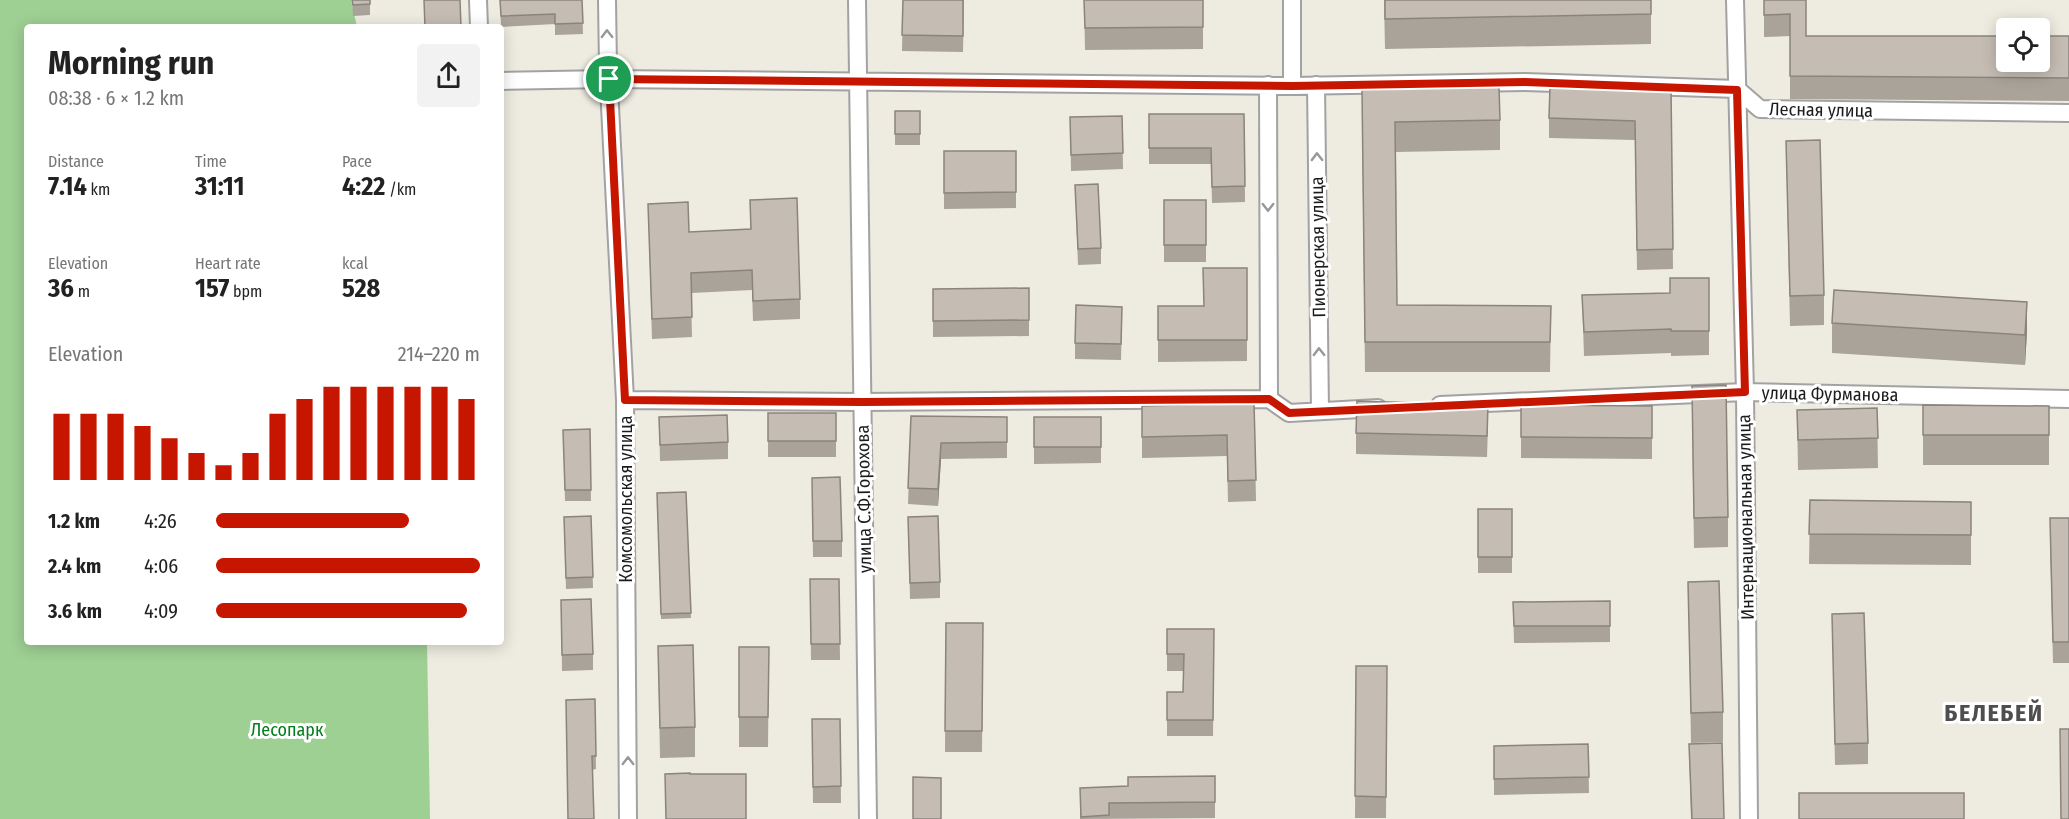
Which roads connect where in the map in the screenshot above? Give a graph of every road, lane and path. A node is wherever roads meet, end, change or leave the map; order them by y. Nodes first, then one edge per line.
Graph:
1 (478, 0) edge
2 (607, 0) edge
3 (856, 0) edge
4 (1292, 0) edge
5 (1735, 0) edge
6 (479, 24) edge
7 (609, 79) junction
8 (504, 81) edge
9 (857, 81) junction
10 (1316, 85) junction
11 (1268, 86) junction
12 (1292, 86) junction
13 (1737, 90) junction
14 (2069, 113) edge
15 (1745, 392) junction
16 (1269, 399) junction
17 (2069, 399) edge
18 (625, 400) junction
19 (863, 402) junction
20 (1423, 406) edge
21 (1389, 407) edge
22 (1320, 410) junction
23 (628, 819) edge
24 (868, 819) edge
25 (1749, 819) edge

1 - 6 street
7 -> 2 street, Комсомольская улица
3 - 9 street, улица С.Ф.Горохова
4 - 12 street
5 - 13 street, Интернациональная улица
7 - 8 street
7 - 9 street
7 - 18 street, Комсомольская улица
9 - 11 street
9 - 19 street, улица С.Ф.Горохова
10 - 12 street
10 - 13 street
22 -> 10 street, Пионерская улица
11 - 12 street
11 -> 16 street
13 - 14 street, Лесная улица
13 - 15 street, Интернациональная улица
15 - 17 street, улица Фурманова
15 - 20 street, улица Фурманова
15 - 25 street, Интернациональная улица
16 - 19 street
16 - 22 street
18 - 19 street
23 -> 18 street, Комсомольская улица
19 - 24 street, улица С.Ф.Горохова
21 - 22 street

